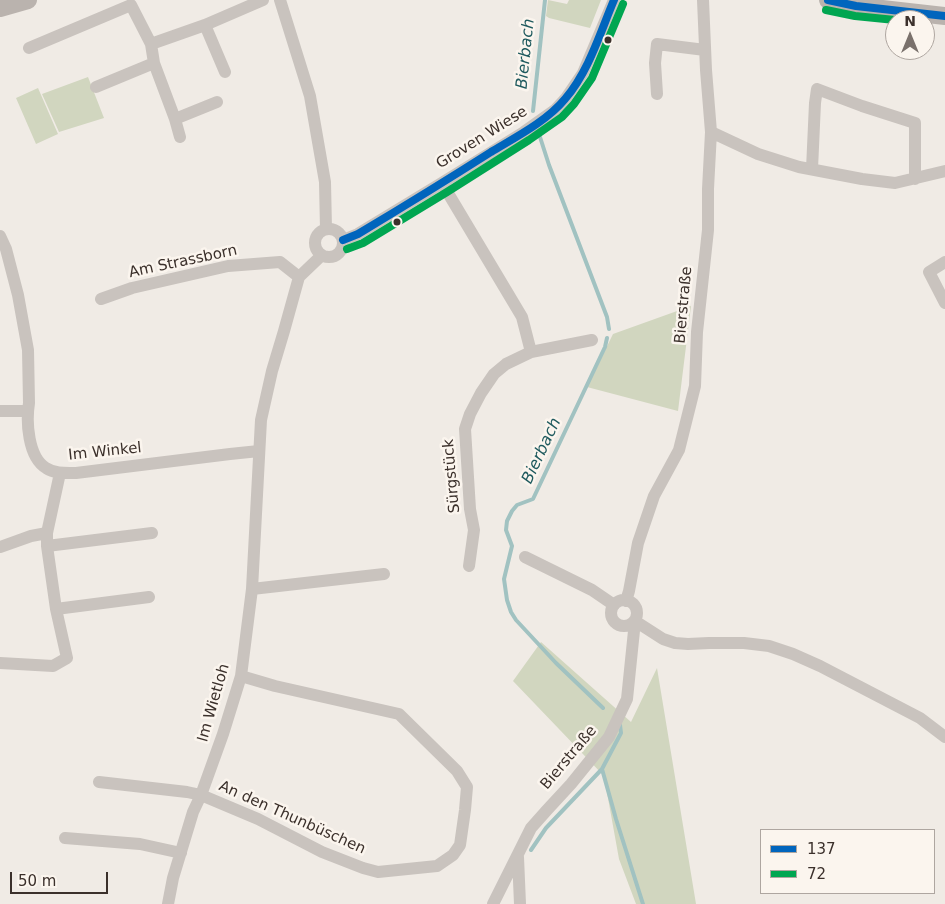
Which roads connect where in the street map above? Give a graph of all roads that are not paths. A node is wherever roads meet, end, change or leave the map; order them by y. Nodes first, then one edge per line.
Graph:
1 (28, 0) edge
2 (263, 0) edge
3 (280, 0) edge
4 (614, 0) edge
5 (703, 0) edge
6 (828, 0) edge
7 (0, 8) edge
8 (945, 16) edge
9 (205, 25) junction
10 (151, 44) junction
11 (29, 48) dead end
12 (705, 50) junction
13 (154, 63) junction
14 (225, 72) dead end
15 (96, 87) dead end
16 (657, 94) dead end
17 (217, 102) dead end
18 (175, 120) junction
19 (711, 132) junction
20 (180, 138) dead end
21 (812, 169) junction
22 (945, 171) edge
23 (915, 179) junction
24 (442, 183) junction
25 (326, 229) junction
26 (0, 236) edge
27 (343, 240) junction
28 (322, 255) junction
29 (945, 262) edge
30 (299, 277) junction
31 (101, 299) dead end
32 (945, 303) edge
33 (592, 340) dead end
34 (530, 352) junction
35 (0, 411) edge
36 (28, 411) junction
37 (259, 452) junction
38 (60, 473) junction
39 (152, 532) dead end
40 (47, 540) junction
41 (0, 547) edge
42 (525, 557) dead end
43 (469, 566) dead end
44 (384, 574) dead end
45 (252, 589) junction
46 (149, 597) dead end
47 (620, 603) junction
48 (56, 609) junction
49 (635, 621) junction
50 (0, 663) edge
51 (241, 676) junction
52 (945, 737) edge
53 (99, 782) dead end
54 (201, 795) junction
55 (65, 838) dead end
56 (181, 853) junction
57 (518, 854) junction
58 (168, 904) edge
59 (493, 904) edge
60 (520, 904) edge

1 - 7 main road
2 - 9 street
3 - 25 street
4 - 24 street, Groven Wiese
5 - 12 street, Bierstraße
6 - 8 main road
9 - 10 street
9 - 14 street
10 - 11 street
10 - 13 street
12 - 16 street
12 - 19 street, Bierstraße
13 - 15 street
13 - 18 street
17 - 18 street
18 - 20 street
19 - 21 street
19 - 47 street, Bierstraße
21 - 23 street
21 - 23 street
22 - 23 street
24 - 27 street, Groven Wiese
24 - 34 street
25 - 27 street
25 - 28 street
26 - 36 street, Im Winkel
27 - 28 street, Groven Wiese
28 - 30 street
29 - 32 street
30 - 31 street, Am Strassborn
30 - 37 street, Im Wietloh
33 - 34 street, Sürgstück
34 - 43 street, Sürgstück
35 - 36 street
36 - 38 street, Im Winkel
37 - 38 street, Im Winkel
37 - 45 street, Im Wietloh
38 - 40 street
39 - 40 street
40 - 41 street
40 - 48 street
42 - 47 street
44 - 45 street
45 - 51 street, Im Wietloh
46 - 48 street
47 - 49 street
47 - 49 street
48 - 50 street
49 - 52 street
49 - 57 street, Bierstraße
51 - 54 street, Im Wietloh
51 - 54 street, An den Thunbüschen
53 - 54 street
54 - 56 street, Im Wietloh
55 - 56 street
56 - 58 street, Im Wietloh
57 - 59 street, Bierstraße
57 - 60 street

